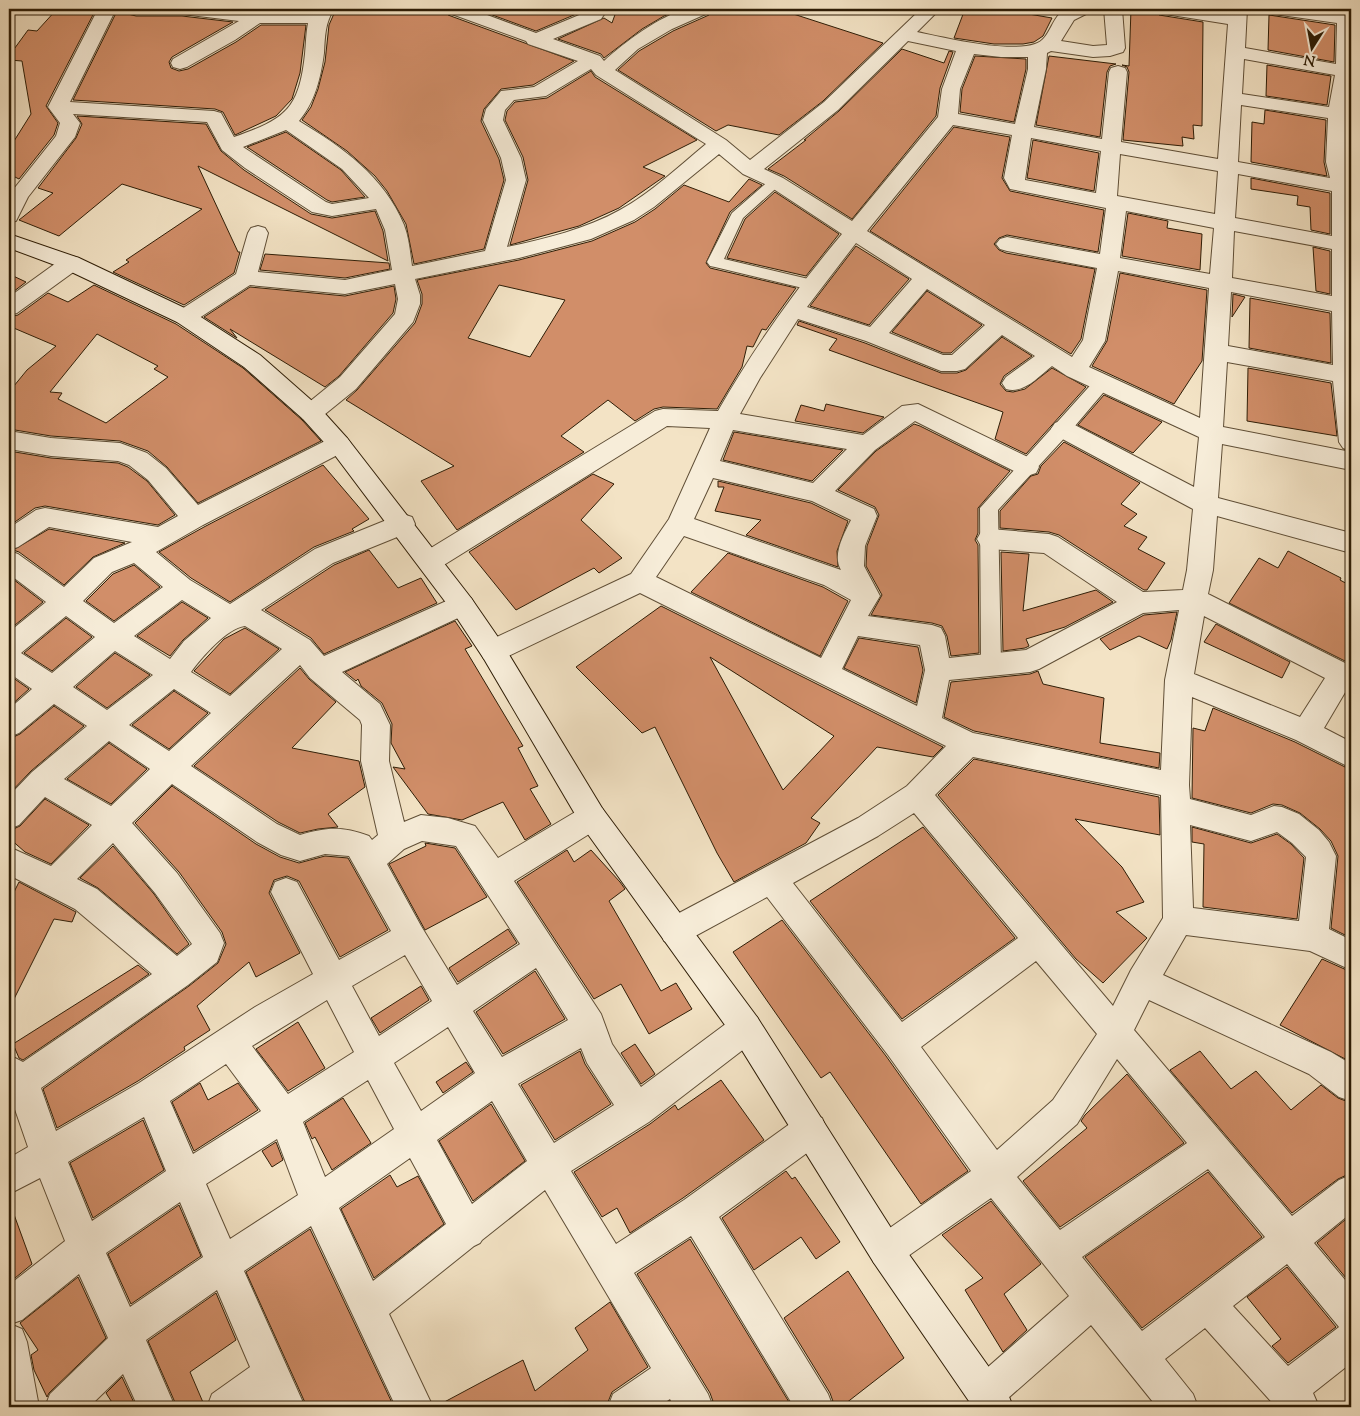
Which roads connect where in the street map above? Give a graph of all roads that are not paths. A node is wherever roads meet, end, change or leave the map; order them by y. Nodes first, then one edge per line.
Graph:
1 (136, 9) edge
2 (141, 9) edge
3 (455, 9) edge
4 (590, 9) edge
5 (702, 9) edge
6 (931, 9) edge
7 (1114, 9) edge
8 (1165, 9) edge
9 (1274, 9) edge
10 (110, 10) edge
11 (1070, 11) edge
12 (322, 13) edge
13 (1237, 14) edge
14 (1347, 16) edge
15 (256, 17) junction
16 (905, 35) junction
17 (534, 40) junction
18 (967, 48) junction
19 (1043, 48) junction
20 (1235, 52) junction
21 (180, 63) dead end
22 (598, 66) junction
23 (1348, 71) edge
24 (1118, 72) dead end
25 (1232, 98) junction
26 (58, 107) junction
27 (1345, 115) edge
28 (948, 118) junction
29 (287, 122) junction
30 (1022, 132) junction
31 (718, 144) junction
32 (229, 146) junction
33 (1112, 146) junction
34 (1228, 166) junction
35 (750, 170) junction
36 (776, 182) junction
37 (1347, 187) edge
38 (14, 192) edge
39 (1112, 201) junction
40 (381, 202) junction
41 (9, 216) edge
42 (1224, 222) junction
43 (855, 231) junction
44 (258, 233) dead end
45 (9, 241) edge
46 (1007, 244) dead end
47 (1346, 246) edge
48 (494, 255) junction
49 (1109, 263) junction
50 (71, 264) junction
51 (403, 275) junction
52 (246, 278) junction
53 (925, 278) junction
54 (1221, 283) junction
55 (811, 286) junction
56 (1347, 307) edge
57 (9, 308) edge
58 (793, 310) junction
59 (185, 317) junction
60 (1000, 324) junction
61 (874, 336) junction
62 (1216, 352) junction
63 (1051, 355) junction
64 (1075, 370) junction
65 (1348, 376) edge
66 (1014, 383) dead end
67 (1102, 383) junction
68 (310, 413) junction
69 (725, 420) junction
70 (1063, 429) junction
71 (1211, 433) junction
72 (9, 440) edge
73 (1351, 442) edge
74 (339, 444) junction
75 (867, 444) junction
76 (1351, 461) edge
77 (706, 467) junction
78 (1028, 467) junction
79 (818, 493) junction
80 (1205, 504) junction
81 (194, 518) junction
82 (402, 524) junction
83 (679, 524) junction
84 (160, 537) junction
85 (990, 539) junction
86 (9, 540) edge
87 (1351, 543) edge
88 (137, 551) junction
89 (9, 561) edge
90 (430, 561) junction
91 (640, 581) junction
92 (180, 587) junction
93 (867, 596) junction
94 (1195, 599) junction
95 (66, 601) junction
96 (1139, 603) junction
97 (462, 605) junction
98 (230, 617) junction
99 (851, 624) junction
100 (114, 637) junction
101 (9, 647) edge
102 (301, 648) junction
103 (493, 651) junction
104 (9, 659) edge
105 (991, 664) junction
106 (320, 670) junction
107 (938, 670) junction
108 (827, 673) junction
109 (174, 674) junction
110 (1347, 676) edge
111 (1179, 680) junction
112 (52, 689) junction
113 (231, 711) junction
114 (927, 723) junction
115 (9, 724) edge
116 (108, 725) junction
117 (1306, 732) junction
118 (968, 744) junction
119 (1351, 756) edge
120 (169, 768) junction
121 (42, 781) junction
122 (917, 795) junction
123 (1175, 797) junction
124 (9, 816) edge
125 (592, 817) junction
126 (113, 822) junction
127 (394, 840) junction
128 (9, 860) edge
129 (368, 861) junction
130 (494, 877) junction
131 (772, 879) junction
132 (55, 882) junction
133 (286, 892) dead end
134 (1178, 920) junction
135 (674, 931) junction
136 (410, 936) junction
137 (1313, 937) junction
138 (1040, 940) junction
139 (540, 948) junction
140 (1351, 956) edge
141 (177, 975) junction
142 (333, 981) junction
143 (1142, 981) junction
144 (452, 1006) junction
145 (590, 1025) junction
146 (746, 1028) junction
147 (1116, 1031) junction
148 (230, 1043) junction
149 (900, 1044) junction
150 (374, 1058) junction
151 (16, 1076) edge
152 (495, 1079) junction
153 (1351, 1086) edge
154 (151, 1095) junction
155 (637, 1110) junction
156 (284, 1115) junction
157 (810, 1130) junction
158 (414, 1134) junction
159 (1211, 1147) junction
160 (48, 1155) junction
161 (548, 1166) junction
162 (994, 1175) junction
163 (9, 1177) edge
164 (186, 1177) junction
165 (1351, 1192) edge
166 (318, 1202) junction
167 (696, 1212) junction
168 (468, 1231) junction
169 (1288, 1240) junction
170 (85, 1247) junction
171 (886, 1252) junction
172 (1057, 1253) junction
173 (222, 1265) junction
174 (611, 1268) junction
175 (1093, 1298) junction
176 (1208, 1305) junction
177 (9, 1307) edge
178 (367, 1308) junction
179 (1351, 1314) edge
180 (126, 1338) junction
181 (1351, 1340) edge
182 (9, 1342) edge
183 (1140, 1356) junction
184 (271, 1374) junction
185 (675, 1374) junction
186 (1294, 1399) edge
187 (990, 1401) edge
188 (20, 1407) edge
189 (64, 1407) edge
190 (157, 1407) edge
191 (225, 1407) edge
192 (287, 1407) edge
193 (415, 1407) edge
194 (626, 1407) edge
195 (695, 1407) edge
196 (816, 1407) edge
197 (1180, 1407) edge

1 - 2 street
2 - 15 street
3 - 17 street
4 - 17 street
5 - 22 street
6 - 16 street
7 - 19 street
8 - 13 street
9 - 14 street
10 - 26 street
11 - 19 street
12 - 15 street
12 - 29 street
13 - 20 street
14 - 23 street
15 - 21 street
16 - 18 street
16 - 35 street
17 - 22 street
18 - 19 street
18 - 28 street
19 - 30 street
20 - 23 street
20 - 25 street
22 - 31 street
22 - 48 street
23 - 27 street
24 - 33 street
25 - 27 street
25 - 34 street
26 - 32 street
26 - 38 street
27 - 37 street
28 - 30 street
28 - 43 street
29 - 32 street
29 - 40 street
30 - 33 street
30 - 39 street
31 - 35 street
31 - 48 street
32 - 40 street
33 - 34 street
33 - 39 street
34 - 37 street
34 - 42 street
35 - 36 street
36 - 43 street
36 - 55 lane
37 - 47 street
38 - 41 street
39 - 42 street
39 - 49 street
40 - 51 street
42 - 47 street
42 - 54 street
43 - 53 street
43 - 55 street
44 - 52 street
45 - 50 street
46 - 49 street
47 - 56 street
48 - 51 street
49 - 54 street
49 - 64 street
50 - 57 street
50 - 59 street
51 - 52 street
51 - 68 street
52 - 59 street
53 - 60 street
53 - 61 street
54 - 56 street
54 - 62 street
55 - 58 street
56 - 65 street
58 - 61 street
58 - 69 street
59 - 68 street
60 - 61 street
60 - 63 street
62 - 65 street
62 - 71 street
63 - 64 street
63 - 66 street
64 - 67 street
65 - 73 street
67 - 70 lane
67 - 71 street
68 - 74 street
69 - 75 street
69 - 77 street
69 - 90 street
70 - 78 lane
70 - 80 street
71 - 76 street
71 - 80 street
72 - 81 street
74 - 81 street
74 - 82 street
75 - 78 street
75 - 79 street
77 - 79 street
77 - 83 street
78 - 85 lane
79 - 93 street
80 - 87 street
80 - 94 street
81 - 84 street
82 - 90 street
82 - 98 street
83 - 91 street
83 - 93 street
84 - 86 street
84 - 88 street
85 - 96 street
85 - 105 lane
88 - 92 street
88 - 95 street
89 - 95 street
90 - 97 street
91 - 103 street
91 - 108 street
92 - 98 street
92 - 100 street
93 - 99 street
94 - 96 street
94 - 110 street
94 - 111 street
95 - 100 street
95 - 101 street
96 - 105 street
97 - 103 street
97 - 106 street
98 - 102 street
98 - 109 street
99 - 107 street
99 - 108 street
100 - 109 street
100 - 112 street
102 - 106 street
102 - 113 street
103 - 125 street
104 - 112 street
105 - 107 street
106 - 127 street
107 - 114 street
108 - 114 street
109 - 113 street
109 - 116 street
110 - 117 street
111 - 117 street
111 - 123 street
112 - 115 street
112 - 116 street
113 - 120 street
114 - 118 street
116 - 120 street
116 - 121 street
117 - 119 street
118 - 122 street
118 - 123 street
120 - 126 street
120 - 129 street
121 - 124 street
121 - 126 street
122 - 131 street
122 - 138 street
123 - 134 street
123 - 137 street
125 - 130 street
125 - 135 street
126 - 132 street
126 - 141 street
127 - 129 street
127 - 130 street
128 - 132 street
129 - 136 street
130 - 139 street
131 - 135 street
131 - 149 street
132 - 141 street
133 - 142 street
134 - 137 street
134 - 143 street
135 - 146 street
136 - 142 street
136 - 144 street
137 - 140 street
138 - 147 street
138 - 149 street
139 - 144 street
139 - 145 street
141 - 151 street
142 - 148 street
142 - 150 street
143 - 147 street
143 - 153 street
144 - 150 street
144 - 152 street
145 - 152 street
145 - 155 street
146 - 155 street
146 - 157 street
147 - 159 street
147 - 162 street
148 - 154 street
148 - 156 street
149 - 162 street
150 - 156 street
150 - 158 street
151 - 160 street
152 - 158 street
152 - 161 street
154 - 160 street
154 - 164 street
155 - 161 street
156 - 164 street
156 - 166 street
157 - 167 street
157 - 171 street
158 - 166 street
158 - 168 street
159 - 169 street
159 - 172 street
160 - 163 street
160 - 170 street
161 - 168 street
161 - 174 street
162 - 171 street
162 - 172 street
164 - 170 street
164 - 173 street
165 - 169 street
166 - 173 street
166 - 178 street
167 - 174 street
167 - 196 street
168 - 178 street
169 - 176 street
169 - 179 street
170 - 177 street
170 - 180 street
171 - 187 street
172 - 175 street
173 - 180 street
173 - 184 street
174 - 185 street
175 - 183 street
175 - 187 street
176 - 183 street
176 - 186 street
178 - 193 street
180 - 189 street
180 - 190 street
181 - 186 street
182 - 188 street
183 - 197 street
184 - 191 street
184 - 192 street
185 - 194 street
185 - 195 street

